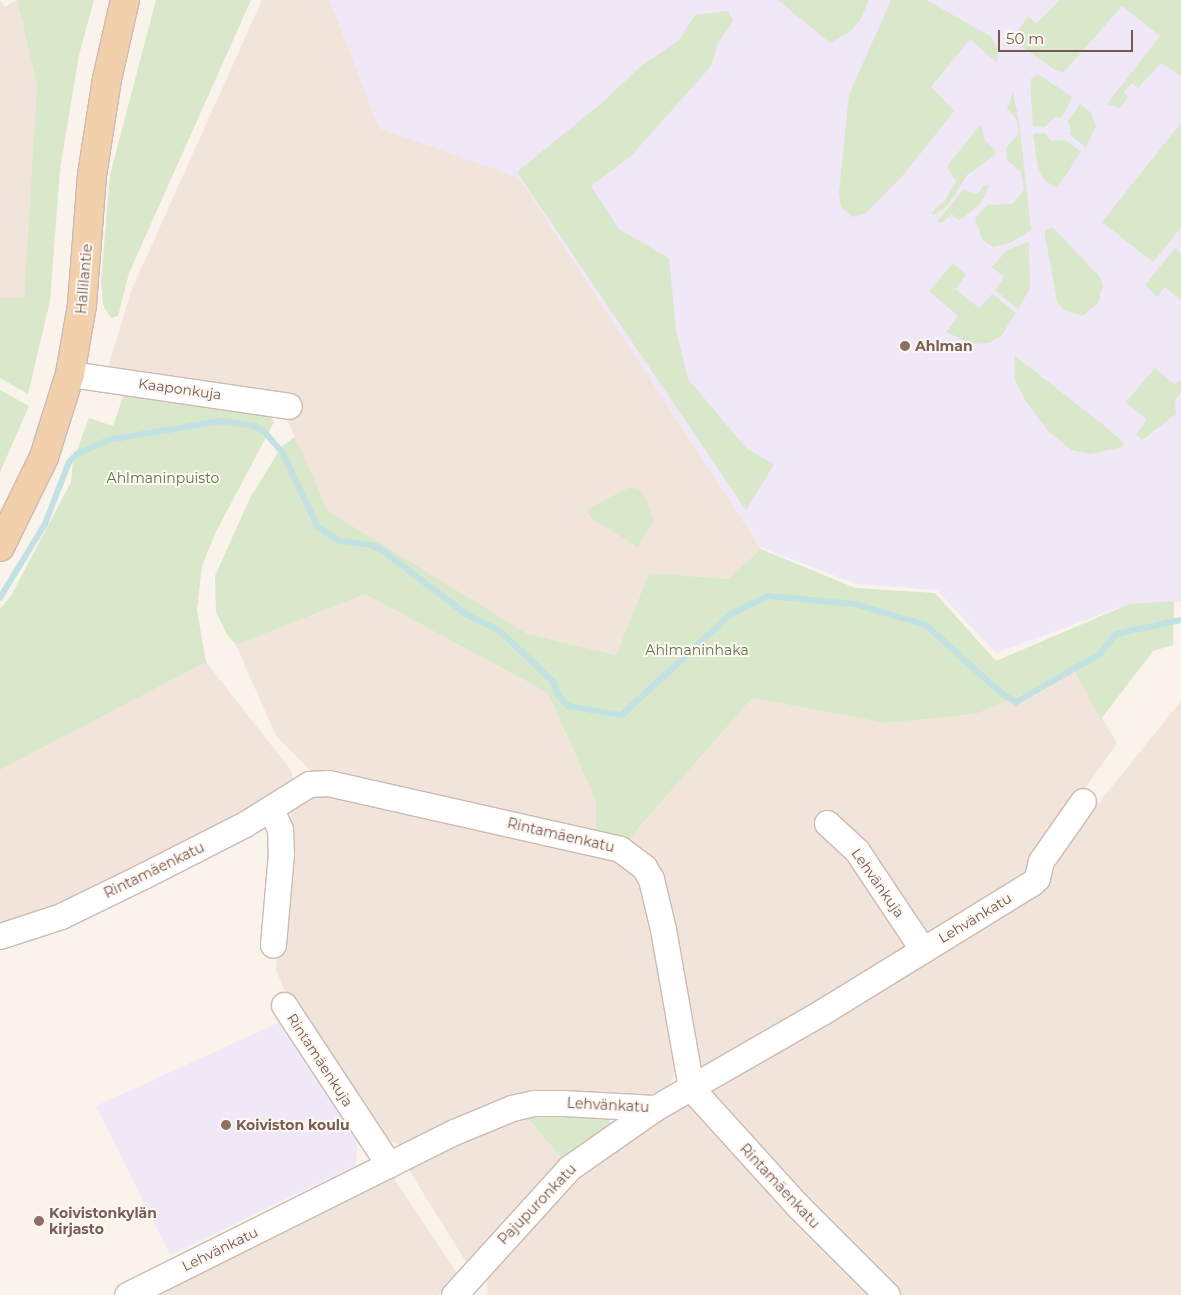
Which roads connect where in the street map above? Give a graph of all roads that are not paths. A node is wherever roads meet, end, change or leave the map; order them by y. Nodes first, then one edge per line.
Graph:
1 (126, 0) edge
2 (70, 374) junction
3 (289, 406) dead end
4 (0, 547) edge
5 (1083, 801) dead end
6 (271, 809) junction
7 (827, 823) dead end
8 (0, 936) edge
9 (273, 945) dead end
10 (922, 950) junction
11 (284, 1005) dead end
12 (691, 1088) junction
13 (655, 1108) junction
14 (389, 1165) junction
15 (467, 1290) edge
16 (127, 1295) edge
17 (887, 1295) edge

1 - 2 main road, Hallilantie
2 - 3 street, Kaaponkuja
2 - 4 main road, Hallilantie
5 - 10 street, Lehvänkatu
6 - 8 street, Rintamäenkatu
6 - 9 street
6 - 12 street, Rintamäenkatu
7 - 10 street, Lehvänkuja
10 - 12 street, Lehvänkatu
11 - 14 street, Rintamäenkuja
12 - 13 street, Lehvänkatu
12 - 17 street, Rintamäenkatu
13 - 14 street, Lehvänkatu
13 - 15 street, Pajupuronkatu
14 - 16 street, Lehvänkatu

